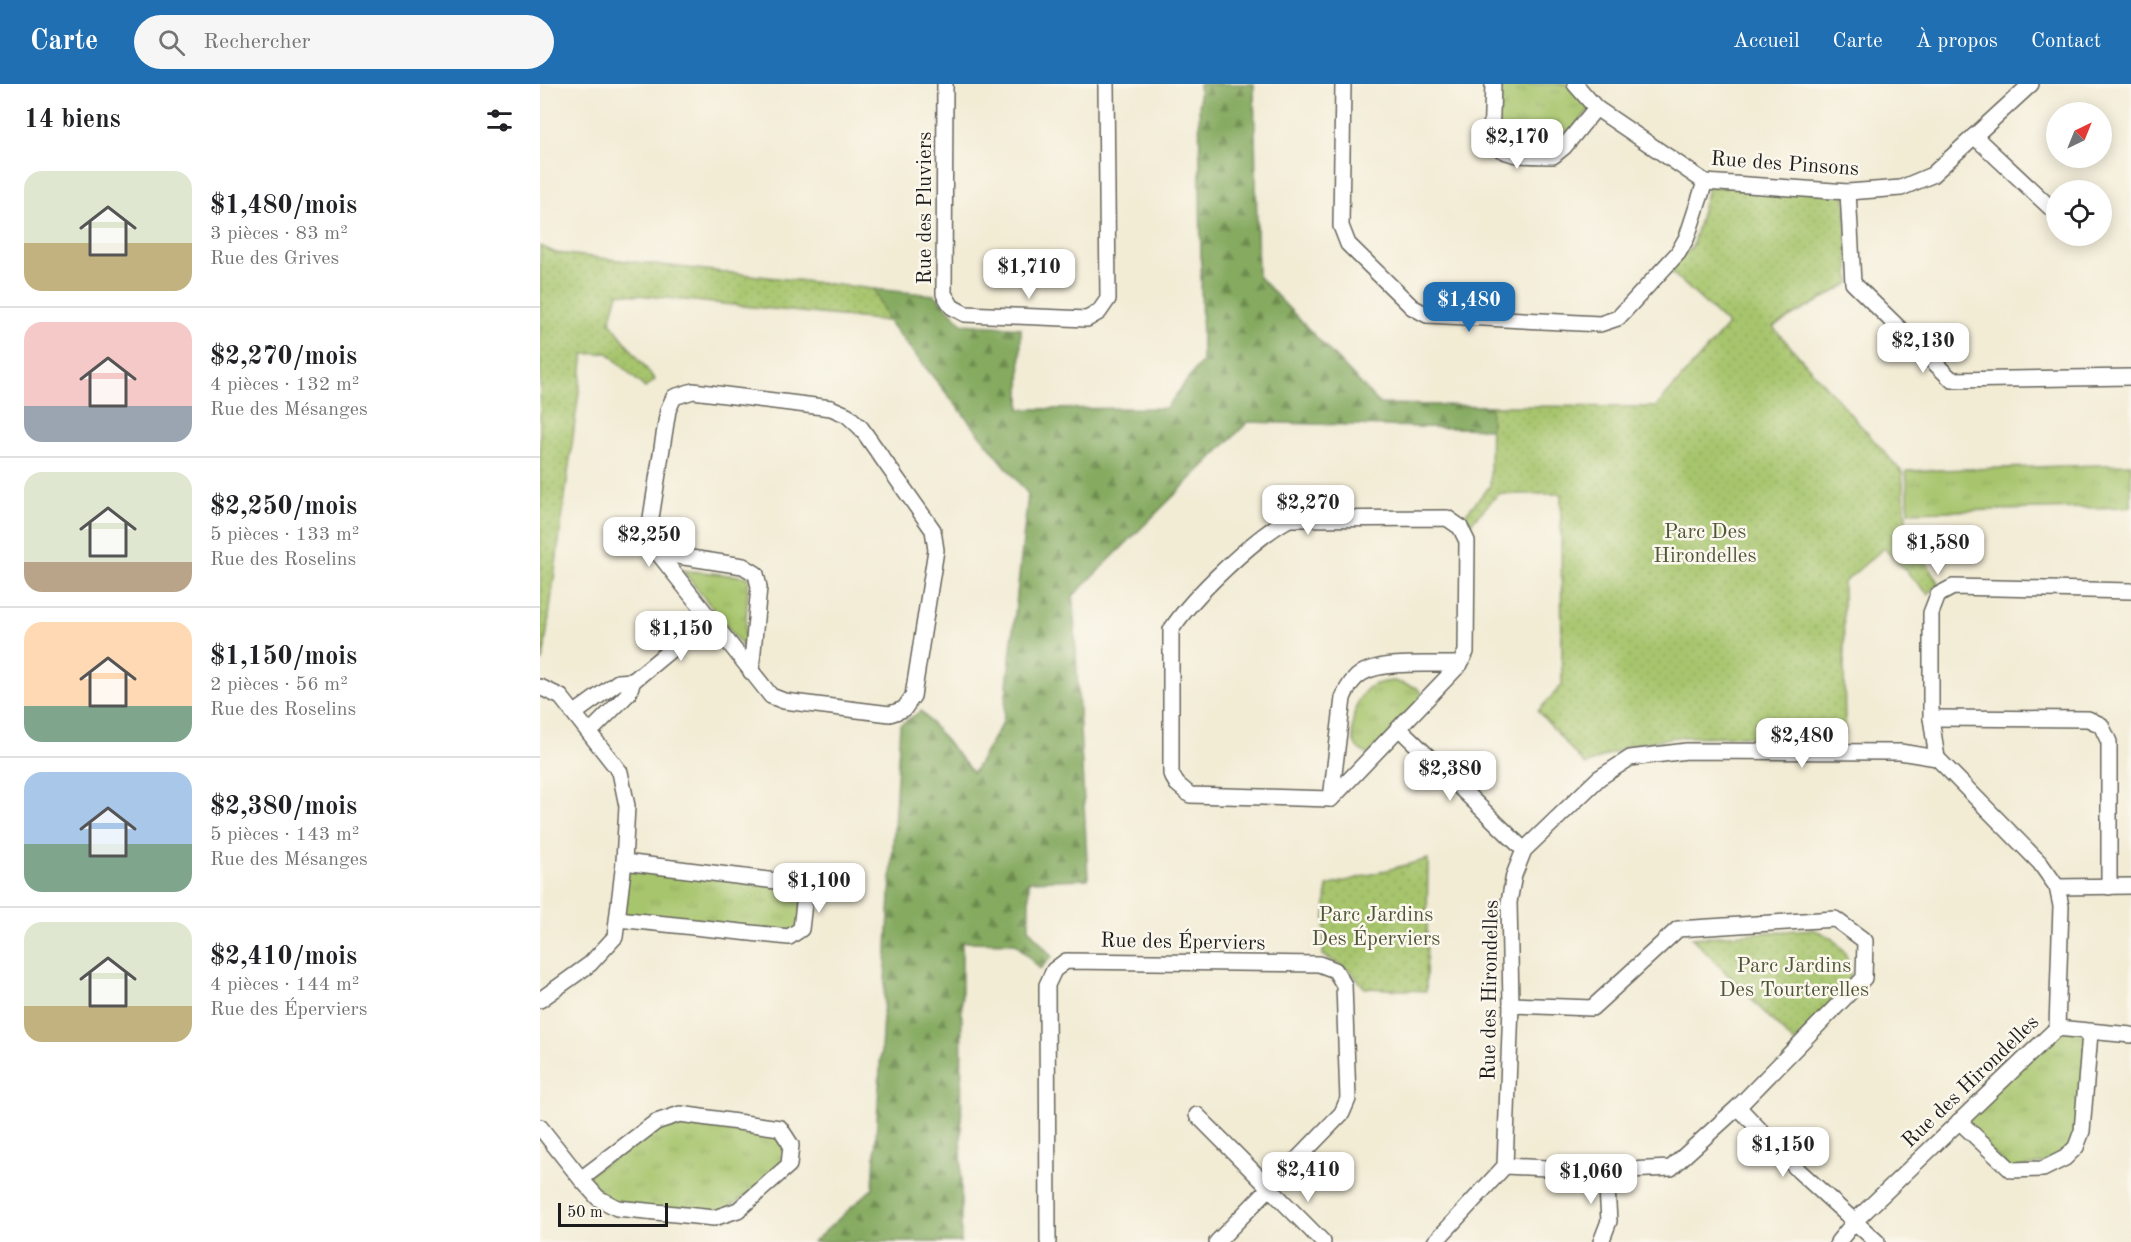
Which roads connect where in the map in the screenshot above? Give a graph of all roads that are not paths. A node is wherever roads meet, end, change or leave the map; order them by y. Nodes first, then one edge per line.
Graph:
1 (945, 84) edge
2 (1106, 84) edge
3 (1343, 84) edge
4 (1492, 84) edge
5 (1575, 84) edge
6 (2031, 84) edge
7 (1596, 108) junction
8 (1974, 136) junction
9 (1705, 182) junction
10 (1848, 192) junction
11 (2046, 204) edge
12 (2131, 377) edge
13 (658, 553) junction
14 (2131, 591) edge
15 (708, 618) junction
16 (1460, 664) junction
17 (751, 672) junction
18 (633, 681) junction
19 (540, 687) edge
20 (574, 713) junction
21 (1931, 718) junction
22 (1400, 729) junction
23 (590, 732) junction
24 (1937, 758) junction
25 (1331, 799) junction
26 (1524, 850) junction
27 (624, 862) junction
28 (2109, 886) junction
29 (2131, 886) edge
30 (2057, 887) junction
31 (618, 919) junction
32 (540, 1000) edge
33 (1511, 1005) junction
34 (2057, 1028) junction
35 (2090, 1034) junction
36 (2131, 1035) edge
37 (1738, 1107) junction
38 (1197, 1115) dead end
39 (1959, 1120) junction
40 (540, 1127) edge
41 (1505, 1166) junction
42 (1606, 1171) junction
43 (581, 1179) junction
44 (1270, 1188) junction
45 (1856, 1220) junction
46 (1048, 1242) edge
47 (1218, 1242) edge
48 (1323, 1242) edge
49 (1435, 1242) edge
50 (1601, 1242) edge
51 (1838, 1242) edge
52 (1877, 1242) edge

1 - 2 street, Rue des Pluviers
3 - 9 street
4 - 7 street
5 - 7 street, Rue des Pinsons
6 - 8 street, Rue des Pinsons
7 - 9 street, Rue des Pinsons
8 - 10 street, Rue des Pinsons
8 - 11 street
9 - 10 street, Rue des Pinsons
10 - 12 street
13 - 15 street
13 - 17 street
13 - 17 street
14 - 21 street
15 - 17 street
15 - 18 street
16 - 22 street
16 - 25 street
16 - 25 street
18 - 20 street
18 - 23 street
19 - 20 street
20 - 23 street
21 - 24 street
21 - 28 street
22 - 25 street
22 - 26 street
23 - 27 street
24 - 26 street, Rue des Hirondelles
24 - 30 street, Rue des Hirondelles
26 - 33 street, Rue des Hirondelles
27 - 31 street
27 - 31 street
28 - 29 street
28 - 30 street
30 - 34 street, Rue des Hirondelles
31 - 32 street
33 - 37 street
33 - 41 street, Rue des Hirondelles
34 - 35 street
34 - 39 street, Rue des Hirondelles
35 - 36 street
35 - 39 street
37 - 42 street
37 - 45 street
38 - 44 street
39 - 45 street, Rue des Hirondelles
40 - 43 street
41 - 42 street
41 - 49 street
42 - 50 street
43 - 43 street
44 - 46 street, Rue des Éperviers
44 - 47 street, Rue des Éperviers
44 - 48 street
45 - 51 street, Rue des Hirondelles
45 - 52 street

